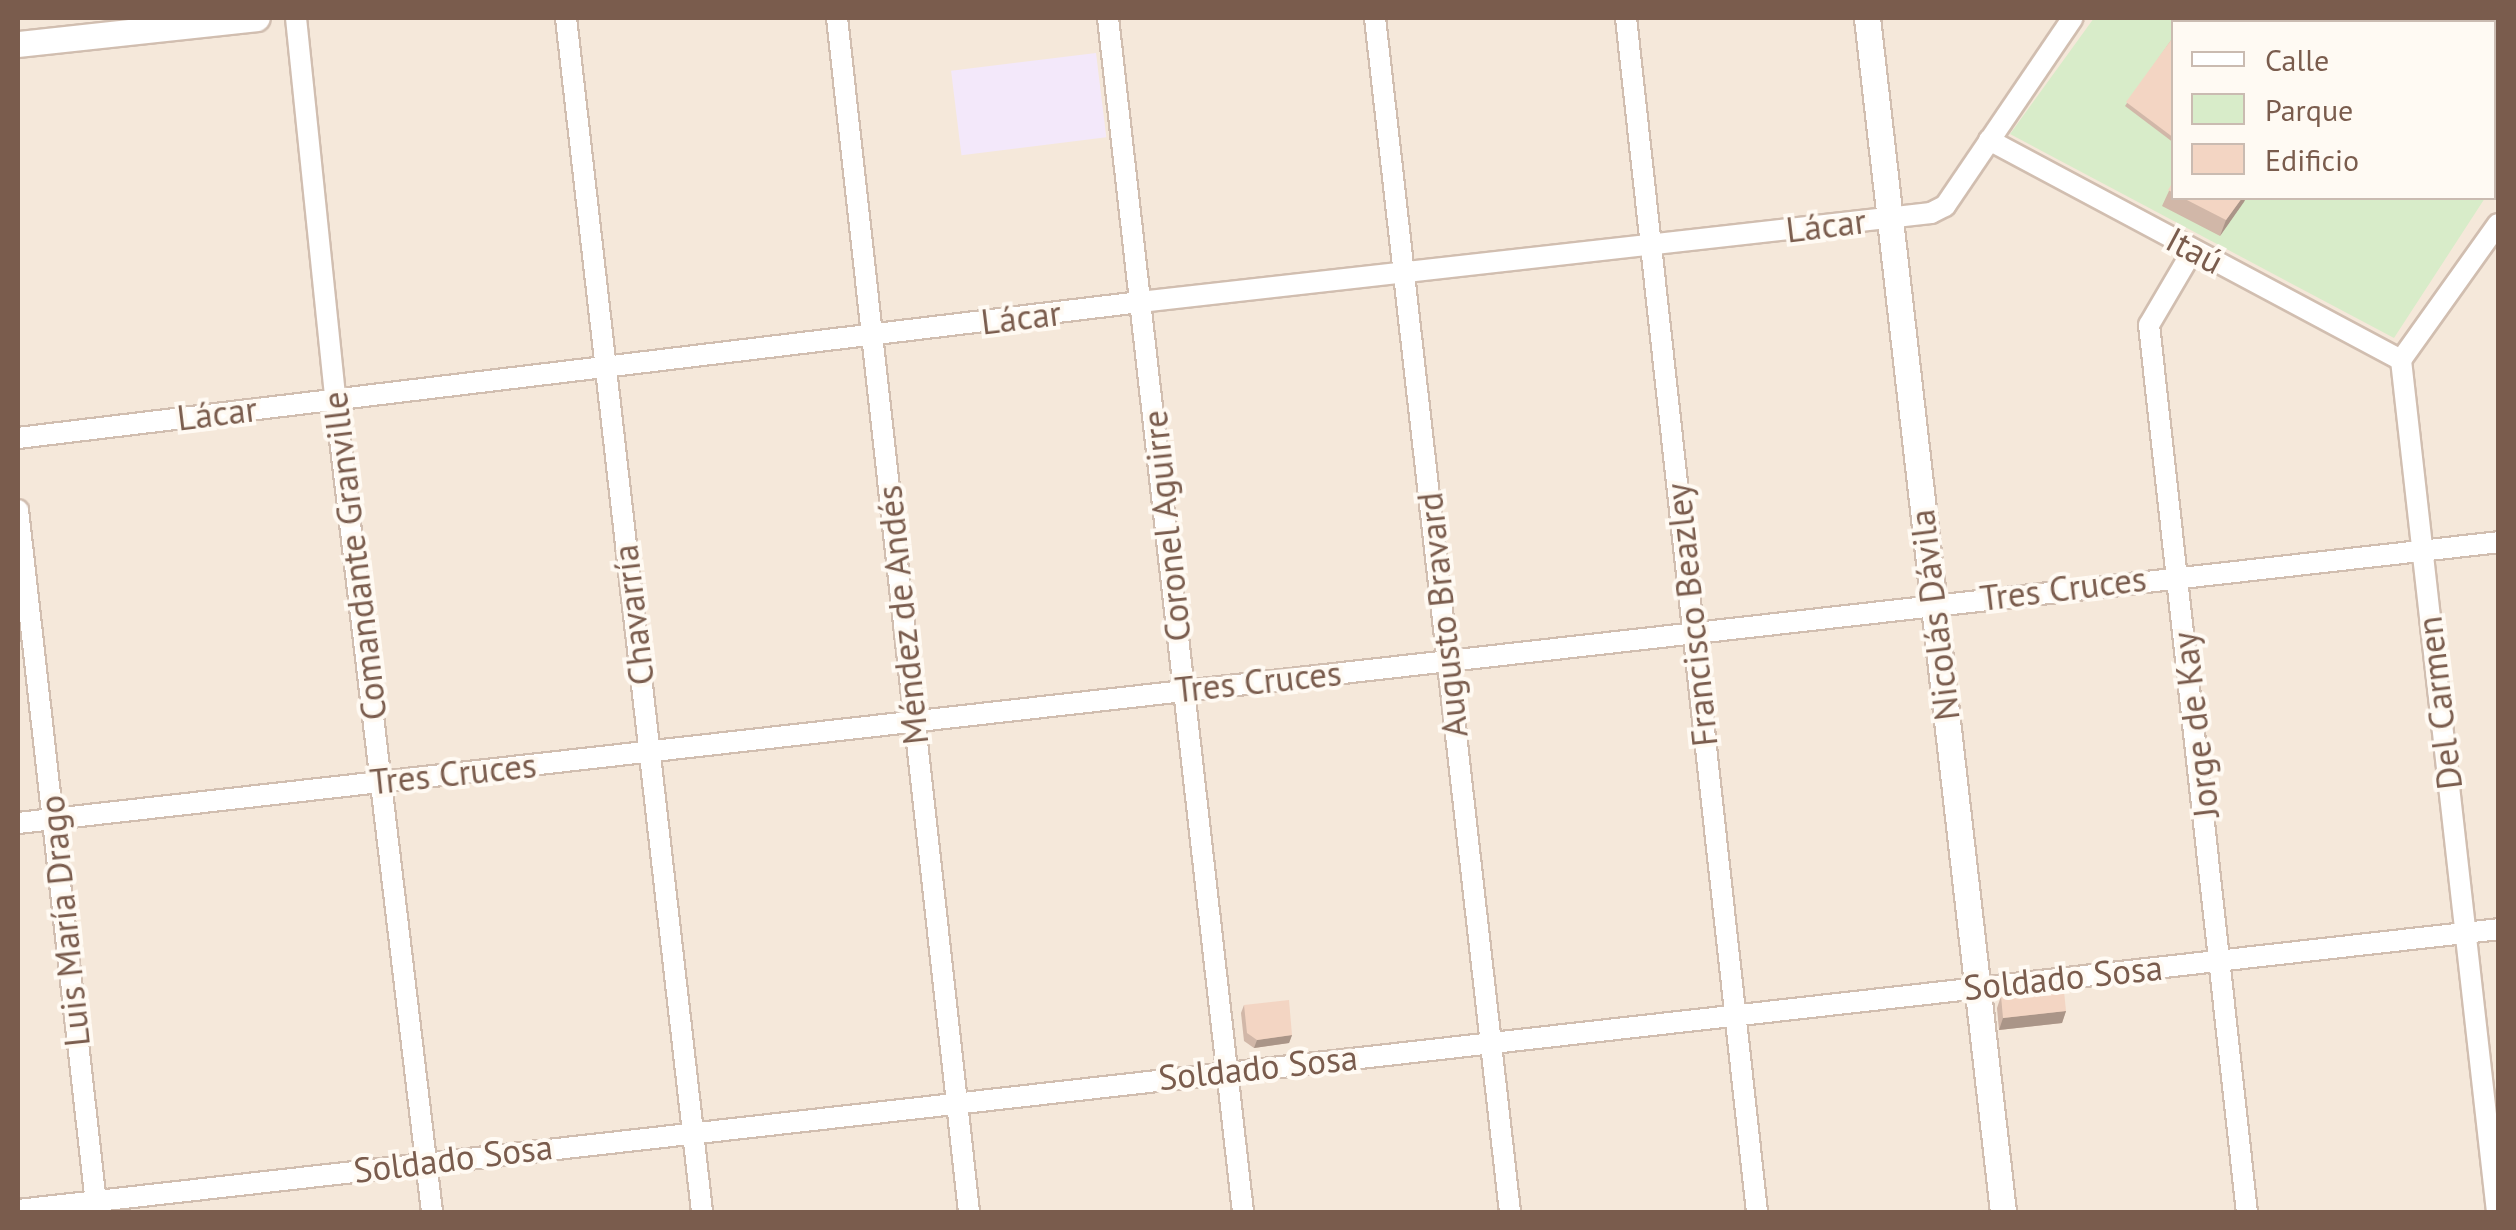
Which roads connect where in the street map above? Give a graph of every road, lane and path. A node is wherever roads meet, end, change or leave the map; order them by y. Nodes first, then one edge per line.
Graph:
1 (245, 18) edge
2 (296, 18) edge
3 (566, 18) edge
4 (837, 18) edge
5 (1108, 18) edge
6 (1375, 18) edge
7 (1626, 18) edge
8 (1867, 18) edge
9 (2073, 18) edge
10 (18, 44) edge
11 (1989, 140) junction
12 (1886, 217) junction
13 (2498, 224) edge
14 (1651, 247) junction
15 (2193, 250) junction
16 (1403, 274) junction
17 (1140, 302) junction
18 (871, 336) junction
19 (2402, 360) junction
20 (603, 365) junction
21 (335, 397) junction
22 (18, 438) edge
23 (18, 510) edge
24 (2498, 542) edge
25 (2421, 551) junction
26 (2177, 575) junction
27 (1932, 604) junction
28 (1692, 630) junction
29 (1446, 660) junction
30 (1184, 689) junction
31 (914, 720) junction
32 (649, 752) junction
33 (381, 782) junction
34 (53, 819) junction
35 (18, 823) edge
36 (2498, 929) edge
37 (2466, 932) junction
38 (2222, 960) junction
39 (1979, 987) junction
40 (1736, 1014) junction
41 (1490, 1042) junction
42 (1227, 1071) junction
43 (956, 1100) junction
44 (692, 1130) junction
45 (426, 1161) junction
46 (96, 1206) edge
47 (18, 1210) edge
48 (432, 1212) edge
49 (702, 1212) edge
50 (969, 1212) edge
51 (1243, 1212) edge
52 (1510, 1212) edge
53 (1757, 1212) edge
54 (2003, 1212) edge
55 (2248, 1212) edge
56 (2496, 1212) edge

1 - 10 street
2 - 21 street, Comandante Granville
3 - 20 street, Chavarría
4 - 18 street, Méndez de Andés
5 - 17 street, Coronel Aguirre
6 - 16 street, Augusto Bravard
7 - 14 street, Francisco Beazley
8 - 12 street, Nicolás Dávila
9 - 11 street, Lácar
11 - 12 street, Lácar
11 - 15 street, Itaú
12 - 14 street, Lácar
12 - 27 street, Nicolás Dávila
13 - 19 street
14 - 16 street, Lácar
14 - 28 street, Francisco Beazley
15 - 19 street, Itaú
15 - 26 street, Jorge de Kay
16 - 17 street, Lácar
16 - 29 street, Augusto Bravard
17 - 18 street, Lácar
17 - 30 street, Coronel Aguirre
18 - 20 street, Lácar
18 - 31 street, Méndez de Andés
19 - 25 street, Del Carmen
20 - 21 street, Lácar
20 - 32 street, Chavarría
21 - 22 street, Lácar
21 - 33 street, Comandante Granville
23 - 34 street, Luis María Drago
24 - 25 street, Tres Cruces
25 - 26 street, Tres Cruces
25 - 37 street, Del Carmen
26 - 27 street, Tres Cruces
26 - 38 street, Jorge de Kay
27 - 28 street, Tres Cruces
27 - 39 street, Nicolás Dávila
28 - 29 street, Tres Cruces
28 - 40 street, Francisco Beazley
29 - 30 street, Tres Cruces
29 - 41 street, Augusto Bravard
30 - 31 street, Tres Cruces
30 - 42 street, Coronel Aguirre
31 - 32 street, Tres Cruces
31 - 43 street, Méndez de Andés
32 - 33 street, Tres Cruces
32 - 44 street, Chavarría
33 - 34 street, Tres Cruces
33 - 45 street, Comandante Granville
34 - 35 street, Tres Cruces
34 - 46 street, Luis María Drago
36 - 37 street, Soldado Sosa
37 - 38 street, Soldado Sosa
37 - 56 street, Del Carmen
38 - 39 street, Soldado Sosa
38 - 55 street, Jorge de Kay
39 - 40 street, Soldado Sosa
39 - 54 street, Nicolás Dávila
40 - 41 street, Soldado Sosa
40 - 53 street, Francisco Beazley
41 - 42 street, Soldado Sosa
41 - 52 street, Augusto Bravard
42 - 43 street, Soldado Sosa
42 - 51 street, Coronel Aguirre
43 - 44 street, Soldado Sosa
43 - 50 street, Méndez de Andés
44 - 45 street, Soldado Sosa
44 - 49 street, Chavarría
45 - 46 street, Soldado Sosa
45 - 48 street, Comandante Granville
46 - 47 street, Soldado Sosa

